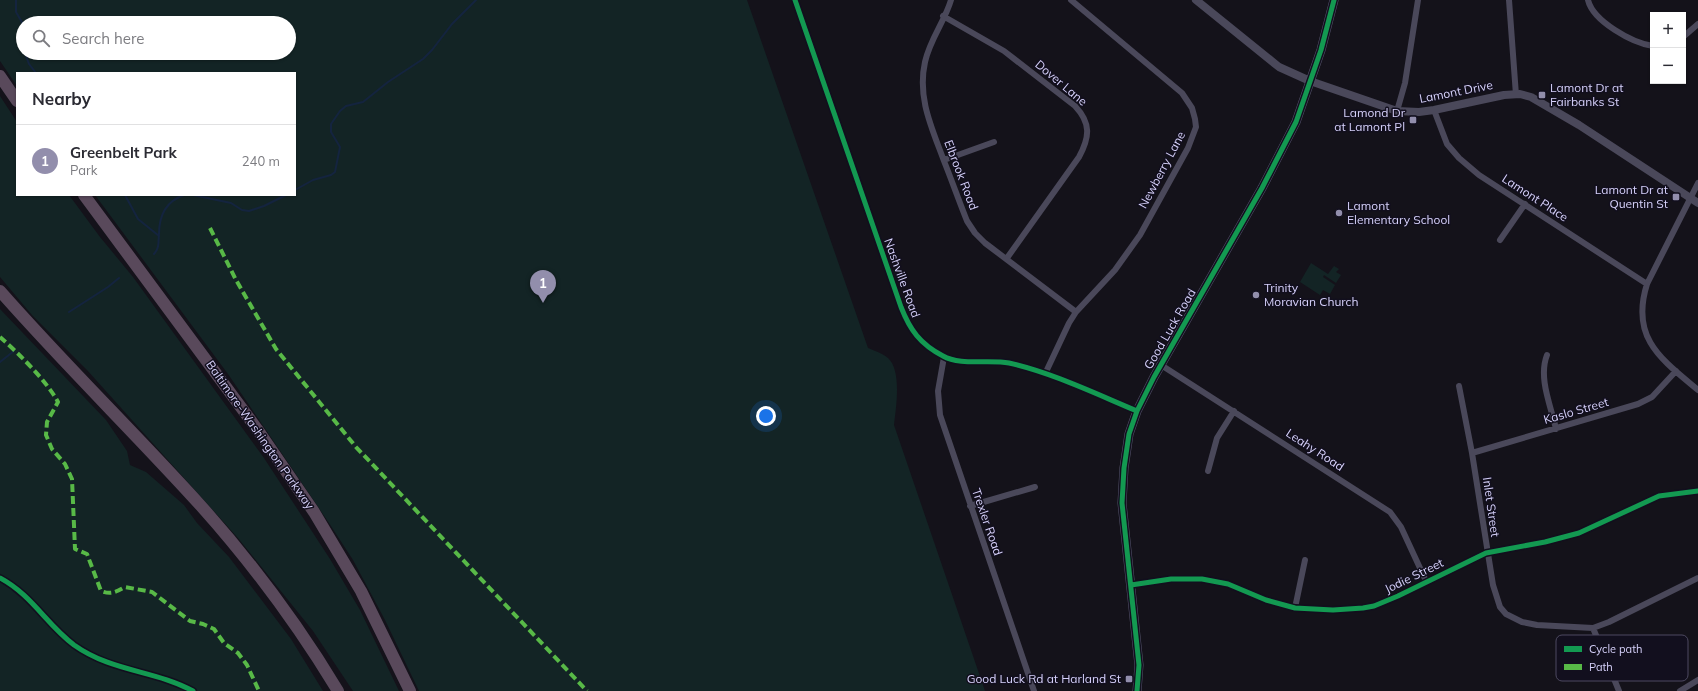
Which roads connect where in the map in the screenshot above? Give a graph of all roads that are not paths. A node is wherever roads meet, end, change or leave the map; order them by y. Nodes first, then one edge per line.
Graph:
1 (795, 0) edge
2 (951, 0) edge
3 (1071, 0) edge
4 (1196, 0) edge
5 (1334, 0) edge
6 (1418, 0) edge
7 (1509, 0) edge
8 (1588, 0) edge
9 (943, 16) junction
10 (1698, 24) edge
11 (1686, 34) edge
12 (1650, 46) edge
13 (0, 76) edge
14 (1310, 81) junction
15 (1516, 95) junction
16 (16, 100) edge
17 (1434, 110) junction
18 (1397, 112) junction
19 (994, 142) dead end
20 (944, 160) junction
21 (1698, 182) edge
22 (85, 196) edge
23 (1690, 198) junction
24 (1698, 203) edge
25 (1525, 204) junction
26 (1500, 240) dead end
27 (1007, 258) junction
28 (1647, 284) junction
29 (0, 291) edge
30 (1076, 312) junction
31 (1547, 355) dead end
32 (944, 357) junction
33 (1161, 365) junction
34 (1676, 372) junction
35 (1046, 374) junction
36 (1459, 386) dead end
37 (1698, 390) edge
38 (1234, 411) junction
39 (1137, 412) junction
40 (1556, 429) junction
41 (1472, 453) junction
42 (1208, 471) dead end
43 (1035, 487) dead end
44 (1698, 491) edge
45 (970, 506) junction
46 (1486, 553) junction
47 (1305, 560) dead end
48 (0, 578) edge
49 (1698, 578) edge
50 (1426, 581) junction
51 (1131, 585) junction
52 (1295, 608) junction
53 (1593, 628) junction
54 (1596, 635) edge
55 (1698, 680) edge
56 (1616, 681) edge
57 (192, 691) edge
58 (338, 691) edge
59 (410, 691) edge
60 (1034, 691) edge
61 (1137, 691) edge
62 (1620, 691) edge
63 (1680, 691) edge

1 - 32 street, Nashville Road
2 - 9 street, Elbrook Road
3 - 30 street, Newberry Lane
4 - 14 street, Lamont Drive
5 - 14 main road, Good Luck Road
6 - 18 street
7 - 15 street
8 - 12 street
9 - 20 street, Elbrook Road
9 - 27 street, Dover Lane
10 - 11 street
13 - 16 highway
14 - 18 street, Lamont Drive
14 - 33 main road, Good Luck Road
15 - 17 street, Lamont Drive
15 - 23 street, Lamont Drive
17 - 18 street, Lamont Drive
17 - 25 street, Lamont Place
19 - 20 street
20 - 27 street, Elbrook Road
21 - 23 street
22 - 59 highway, Baltimore-Washington Parkway
23 - 24 street, Lamont Drive
23 - 28 street
25 - 26 street
25 - 28 street, Lamont Place
27 - 30 street, Elbrook Road
28 - 34 street
29 - 58 highway
30 - 35 street, Newberry Lane
31 - 40 street
32 - 35 street, Nashville Road
32 - 45 street, Trexler Road
33 - 38 street, Leahy Road
33 - 39 main road, Good Luck Road
34 - 37 street
34 - 40 street, Kaslo Street
35 - 39 street, Nashville Road
36 - 41 street, Inlet Street
38 - 42 street
38 - 50 street, Leahy Road
39 - 51 main road, Good Luck Road
40 - 41 street, Kaslo Street
41 - 46 street, Inlet Street
43 - 45 street
44 - 46 street, Jodie Street
45 - 60 street, Trexler Road
46 - 50 street, Jodie Street
46 - 53 street, Inlet Street
47 - 52 street
48 - 57 street
49 - 53 street, Inlet Street
50 - 52 street, Jodie Street
51 - 52 street, Jodie Street
51 - 61 main road, Good Luck Road
53 - 54 street
55 - 63 street
56 - 62 street

